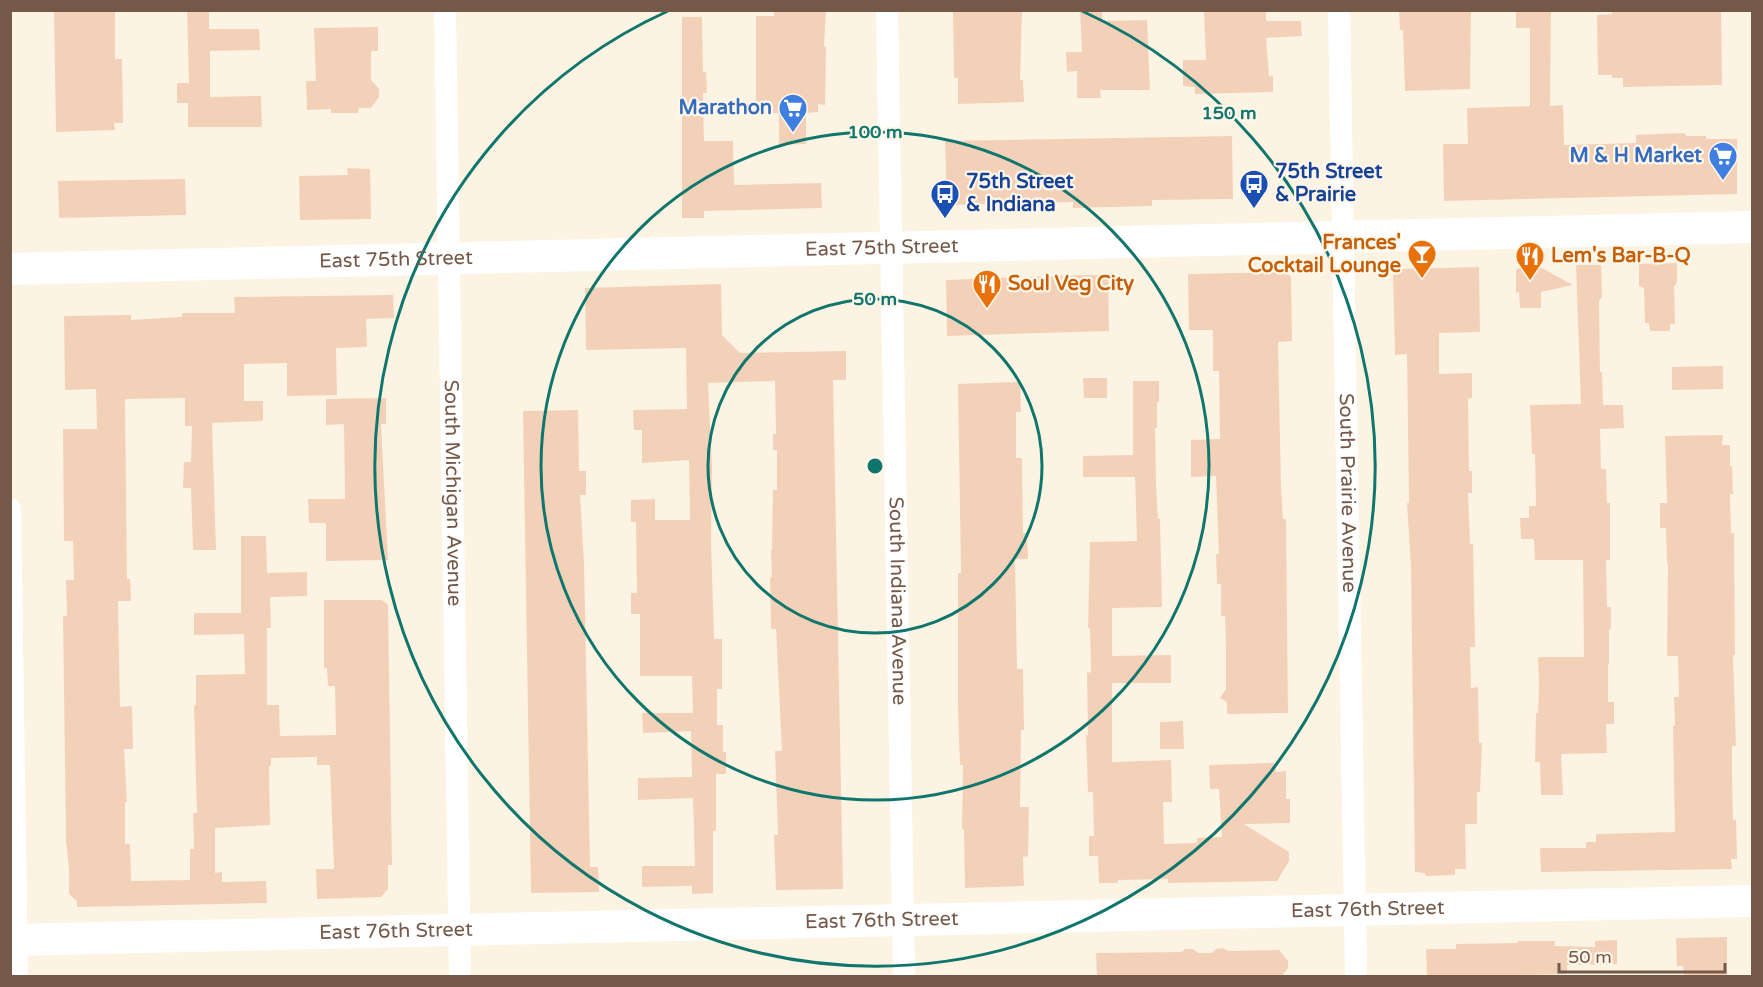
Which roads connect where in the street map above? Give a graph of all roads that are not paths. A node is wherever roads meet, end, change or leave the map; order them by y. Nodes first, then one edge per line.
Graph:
1 (446, 10) edge
2 (887, 10) edge
3 (1340, 10) edge
4 (1752, 227) edge
5 (1344, 237) junction
6 (891, 248) junction
7 (448, 259) junction
8 (10, 269) edge
9 (10, 509) edge
10 (1752, 901) edge
11 (1355, 909) junction
12 (903, 920) junction
13 (459, 930) junction
14 (14, 940) edge
15 (17, 976) edge
16 (460, 976) edge
17 (904, 976) edge
18 (1356, 976) edge

1 - 7 street, South Michigan Avenue
2 - 6 street, South Indiana Avenue
3 - 5 street, South Prairie Avenue
4 - 5 street, East 75th Street
5 - 6 street, East 75th Street
5 - 11 street, South Prairie Avenue
6 - 7 street, East 75th Street
6 - 12 street, South Indiana Avenue
7 - 8 street, East 75th Street
7 - 13 street, South Michigan Avenue
9 - 14 street
10 - 11 street, East 76th Street
11 - 12 street, East 76th Street
11 - 18 street, South Prairie Avenue
12 - 13 street, East 76th Street
12 - 17 street, South Indiana Avenue
13 - 14 street, East 76th Street
13 - 16 street, South Michigan Avenue
14 - 15 street

